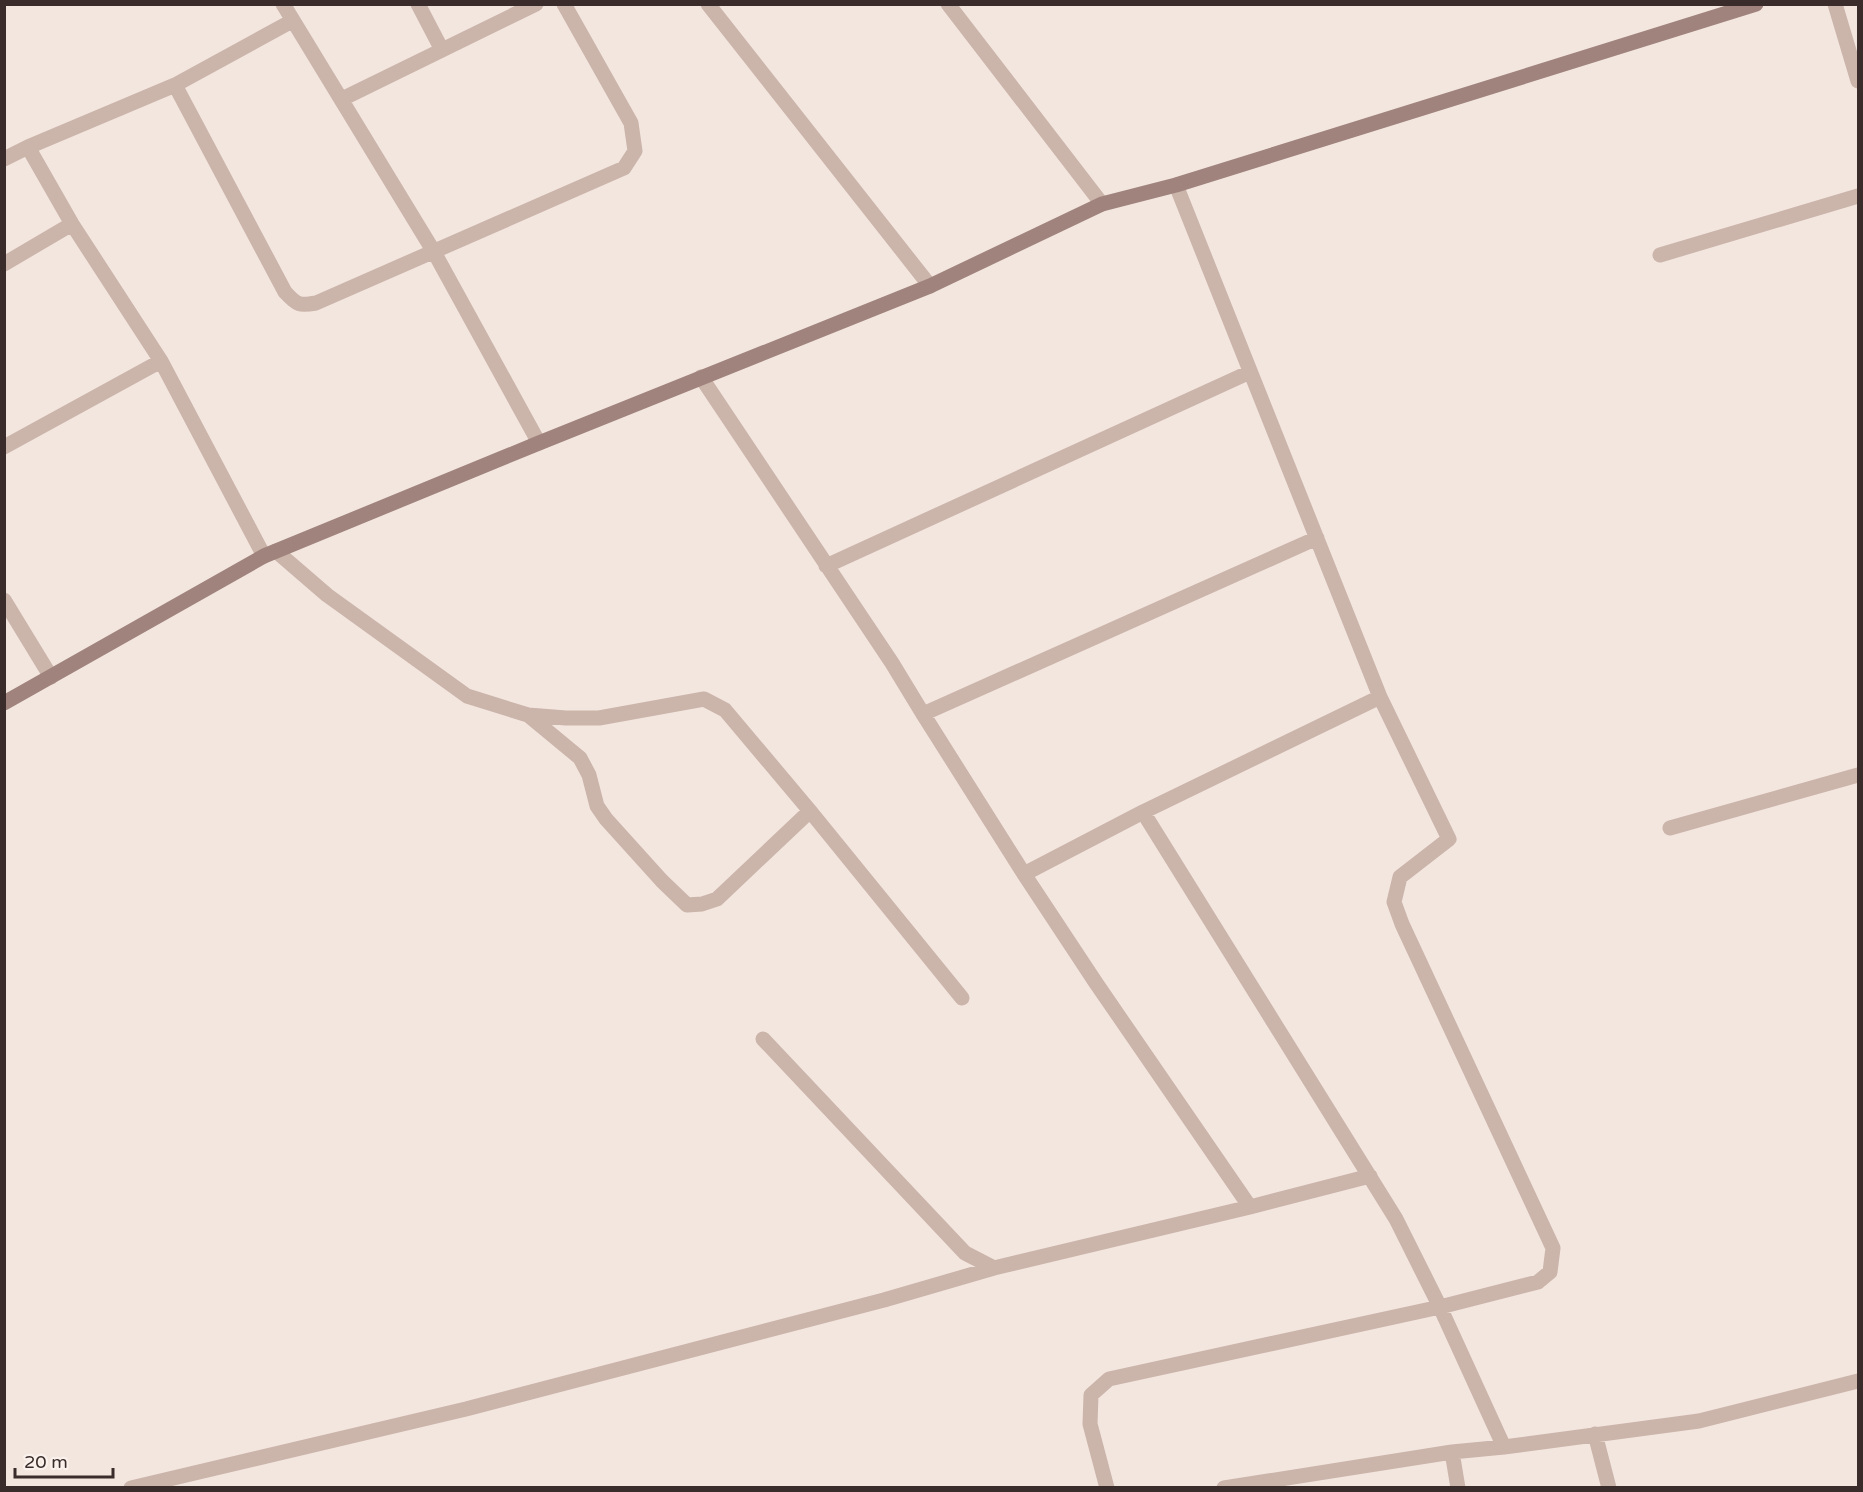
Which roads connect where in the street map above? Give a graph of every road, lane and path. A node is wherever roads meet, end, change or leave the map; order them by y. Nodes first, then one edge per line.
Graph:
1 (283, 4) edge
2 (418, 4) edge
3 (536, 4) edge
4 (564, 4) edge
5 (708, 4) edge
6 (948, 4) edge
7 (1756, 4) edge
8 (1835, 4) edge
9 (292, 21) junction
10 (442, 50) junction
11 (1858, 81) edge
12 (175, 85) junction
13 (342, 99) junction
14 (28, 147) junction
15 (4, 159) edge
16 (1176, 185) junction
17 (1858, 196) edge
18 (1102, 204) junction
19 (72, 224) junction
20 (434, 252) junction
21 (1660, 255) dead end
22 (4, 264) edge
23 (930, 286) junction
24 (160, 361) junction
25 (1250, 372) junction
26 (701, 377) junction
27 (539, 443) junction
28 (4, 447) edge
29 (1317, 538) junction
30 (270, 554) junction
31 (826, 566) junction
32 (4, 600) edge
33 (51, 677) junction
34 (1380, 697) junction
35 (4, 703) edge
36 (923, 714) junction
37 (528, 715) junction
38 (1858, 775) edge
39 (810, 811) junction
40 (1143, 812) junction
41 (1670, 828) dead end
42 (1024, 874) junction
43 (962, 998) dead end
44 (763, 1040) dead end
45 (1370, 1176) junction
46 (1250, 1207) junction
47 (994, 1268) junction
48 (1440, 1306) junction
49 (1858, 1381) edge
50 (1594, 1434) junction
51 (1504, 1447) junction
52 (1452, 1452) junction
53 (1276, 1483) edge
54 (131, 1488) edge
55 (1107, 1488) edge
56 (1224, 1488) edge
57 (1458, 1488) edge
58 (1609, 1488) edge

1 - 9 street
2 - 10 street
3 - 10 street
4 - 20 street
5 - 23 street
6 - 18 street
7 - 16 main road
8 - 11 street
9 - 12 street
9 - 13 street
10 - 13 street
12 - 14 street
12 - 20 street
13 - 20 street
14 - 15 street
14 - 19 street
16 - 18 main road
16 - 25 street
17 - 21 street
18 - 23 main road
19 - 22 street
19 - 24 street
20 - 27 street
23 - 26 main road
24 - 28 street
24 - 30 street
25 - 29 street
25 - 31 street
26 - 27 main road
26 - 31 street
27 - 30 main road
29 - 34 street
29 - 36 street
30 - 33 main road
30 - 37 street
31 - 36 street
32 - 33 street
33 - 35 main road
34 - 40 street
34 - 48 street
36 - 42 street
37 - 39 street
37 - 39 street
38 - 41 street
39 - 43 street
40 - 42 street
40 - 45 street
42 - 46 street
44 - 47 street
45 - 46 street
45 - 48 street
46 - 47 street
47 - 54 street
48 - 51 street
48 - 55 street
49 - 50 street
50 - 51 street
50 - 58 street
51 - 52 street
52 - 53 street
52 - 57 street
53 - 56 street

